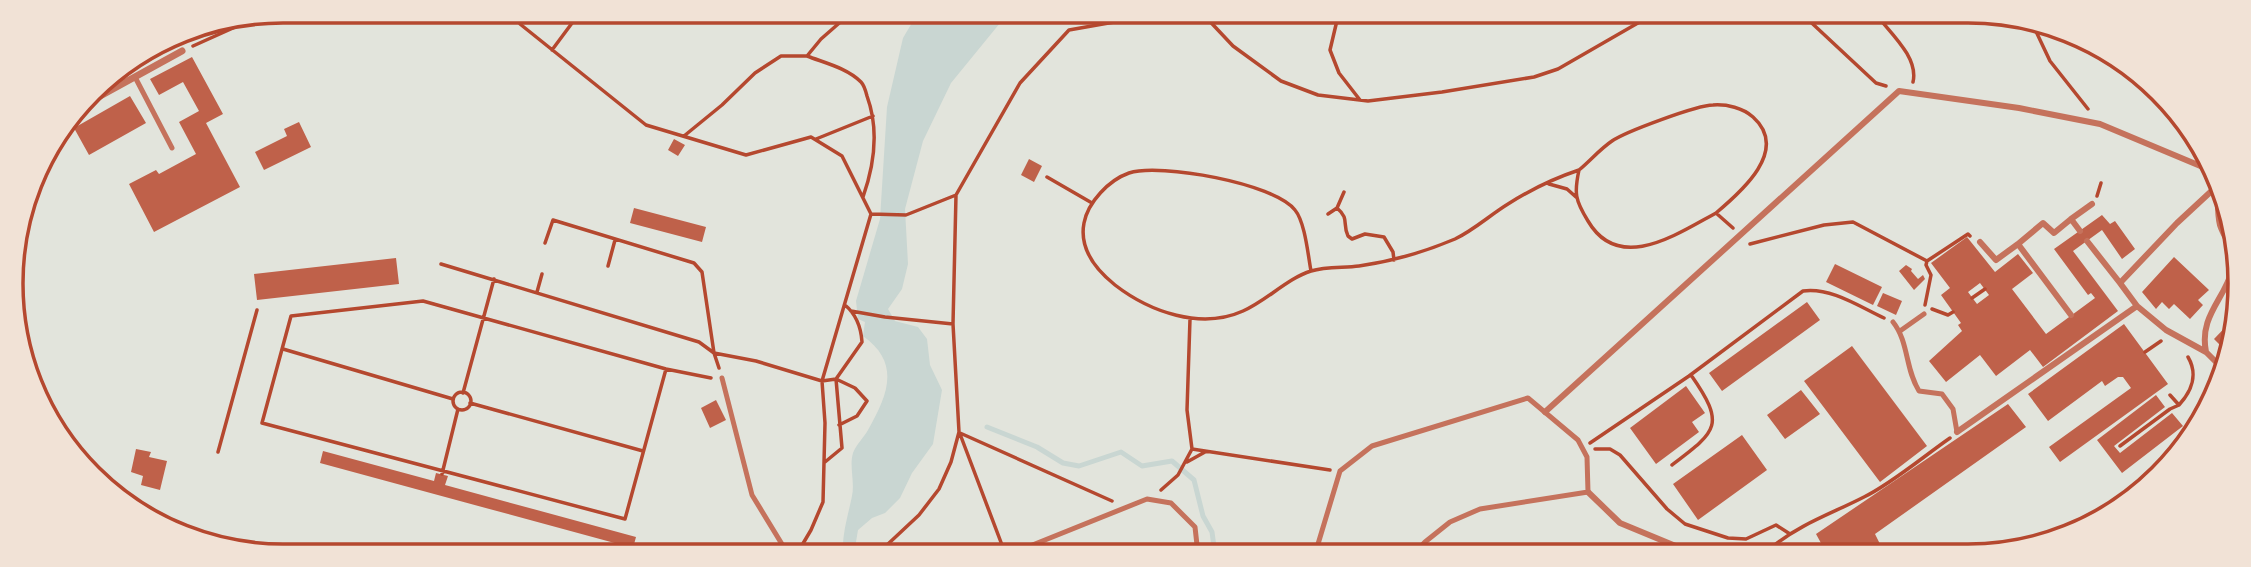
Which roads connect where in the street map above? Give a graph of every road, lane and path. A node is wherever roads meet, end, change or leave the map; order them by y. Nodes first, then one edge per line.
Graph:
1 (520, 23) edge
2 (572, 23) edge
3 (839, 23) edge
4 (1109, 23) edge
5 (1210, 23) edge
6 (1336, 23) edge
7 (1638, 23) edge
8 (1812, 23) edge
9 (1883, 23) edge
10 (233, 28) edge
11 (2036, 32) edge
12 (552, 50) junction
13 (182, 51) joint
14 (807, 56) junction
15 (135, 77) junction
16 (1899, 91) junction
17 (105, 93) edge
18 (1909, 93) junction
19 (1360, 100) junction
20 (873, 116) junction
21 (2100, 124) junction
22 (684, 136) junction
23 (816, 139) junction
24 (172, 148) dead end
25 (2200, 166) edge
26 (1579, 170) junction
27 (1047, 177) dead end
28 (1547, 184) junction
29 (1344, 192) dead end
30 (2211, 192) edge
31 (956, 195) junction
32 (863, 197) junction
33 (1576, 197) junction
34 (1092, 203) junction
35 (2092, 204) dead end
36 (1337, 208) junction
37 (1716, 213) junction
38 (871, 214) junction
39 (1328, 214) dead end
40 (2071, 219) junction
41 (1734, 229) dead end
42 (2080, 231) dead end
43 (1742, 238) junction
44 (615, 240) junction
45 (2087, 241) dead end
46 (1980, 242) joint
47 (545, 243) dead end
48 (2018, 244) junction
49 (1394, 260) junction
50 (1927, 261) junction
51 (440, 264) dead end
52 (608, 266) dead end
53 (1311, 271) junction
54 (542, 274) dead end
55 (494, 279) junction
56 (2228, 280) edge
57 (2120, 283) junction
58 (1985, 289) dead end
59 (537, 292) junction
60 (1972, 298) dead end
61 (1925, 306) junction
62 (2137, 306) junction
63 (844, 307) junction
64 (257, 310) dead end
65 (854, 312) junction
66 (1953, 312) dead end
67 (1924, 314) joint
68 (2071, 315) dead end
69 (484, 316) junction
70 (1190, 319) junction
71 (1893, 322) joint
72 (953, 324) junction
73 (1900, 331) junction
74 (2170, 332) junction
75 (2183, 338) junction
76 (283, 349) junction
77 (2145, 352) dead end
78 (2206, 352) junction
79 (714, 353) junction
80 (2216, 362) edge
81 (667, 369) junction
82 (1691, 375) junction
83 (722, 378) junction
84 (836, 379) junction
85 (822, 381) junction
86 (463, 393) junction
87 (2170, 395) dead end
88 (453, 399) junction
89 (470, 403) junction
90 (2179, 405) junction
91 (458, 409) junction
92 (1545, 412) junction
93 (839, 425) junction
94 (959, 432) junction
95 (1957, 432) junction
96 (2120, 446) dead end
97 (1582, 448) junction
98 (1192, 449) junction
99 (643, 451) junction
100 (1205, 451) junction
101 (218, 452) dead end
102 (824, 463) junction
103 (1186, 463) junction
104 (1672, 465) dead end
105 (1340, 471) junction
106 (442, 472) junction
107 (1588, 492) junction
108 (1147, 499) junction
109 (1127, 507) junction
110 (1790, 534) junction
111 (782, 544) edge
112 (803, 544) edge
113 (888, 544) edge
114 (1004, 544) edge
115 (1033, 544) edge
116 (1197, 544) edge
117 (1318, 544) edge
118 (1423, 544) edge
119 (1671, 544) edge
120 (1776, 544) edge

1 - 12 path
2 - 12 path
3 - 14 path
4 - 31 path
5 - 19 path
6 - 19 path
7 - 19 path
8 - 16 path
9 - 18 path
10 - 13 path
11 - 21 path
12 - 22 path
13 - 15 street
14 - 20 path
14 - 22 path
15 - 17 street
15 - 24 lane
16 - 18 street
16 - 43 street
18 - 21 street
20 - 23 path
20 - 32 path
21 - 25 street
22 - 23 path
23 - 32 path
26 - 28 path
26 - 33 path
26 - 37 path
27 - 34 path
28 - 33 path
28 - 49 path
29 - 36 path
30 - 57 street
31 - 38 path
31 - 72 path
32 - 38 path
33 - 37 path
34 - 53 path
34 - 70 path
35 - 40 street
36 - 39 path
36 - 49 path
37 - 41 path
38 - 63 path
40 - 42 street
40 - 48 street
43 - 50 path
43 - 92 street
44 - 47 path
44 - 52 path
44 - 79 path
45 - 57 street
46 - 48 street
46 - 50 path
48 - 68 street
49 - 53 path
50 - 61 path
51 - 55 path
53 - 70 path
54 - 59 path
55 - 59 path
55 - 69 path
56 - 78 street
57 - 62 street
58 - 60 path
59 - 79 path
61 - 66 path
61 - 67 path
62 - 74 street
62 - 95 street
63 - 65 path
63 - 85 path
64 - 101 path
65 - 72 path
65 - 84 path
67 - 73 lane
69 - 76 path
69 - 81 path
69 - 86 path
70 - 98 path
71 - 73 lane
71 - 82 path
72 - 94 path
73 - 95 lane
74 - 75 street
74 - 77 path
75 - 78 street
75 - 90 path
76 - 88 path
76 - 106 path
78 - 80 street
79 - 83 path
79 - 85 path
81 - 83 path
81 - 99 path
82 - 97 path
82 - 104 path
83 - 111 lane
84 - 85 path
84 - 93 path
84 - 93 path
85 - 102 path
86 - 88 path
86 - 89 path
87 - 90 path
88 - 91 path
89 - 91 path
89 - 99 path
90 - 96 path
91 - 106 path
92 - 97 lane
92 - 105 lane
93 - 102 path
94 - 109 path
94 - 113 path
94 - 114 path
95 - 110 path
97 - 107 lane
97 - 110 path
98 - 100 path
98 - 103 path
99 - 106 path
100 - 103 path
100 - 105 path
102 - 112 path
103 - 108 path
105 - 117 lane
107 - 118 lane
107 - 119 street
108 - 109 lane
108 - 116 lane
109 - 115 lane
110 - 120 path

